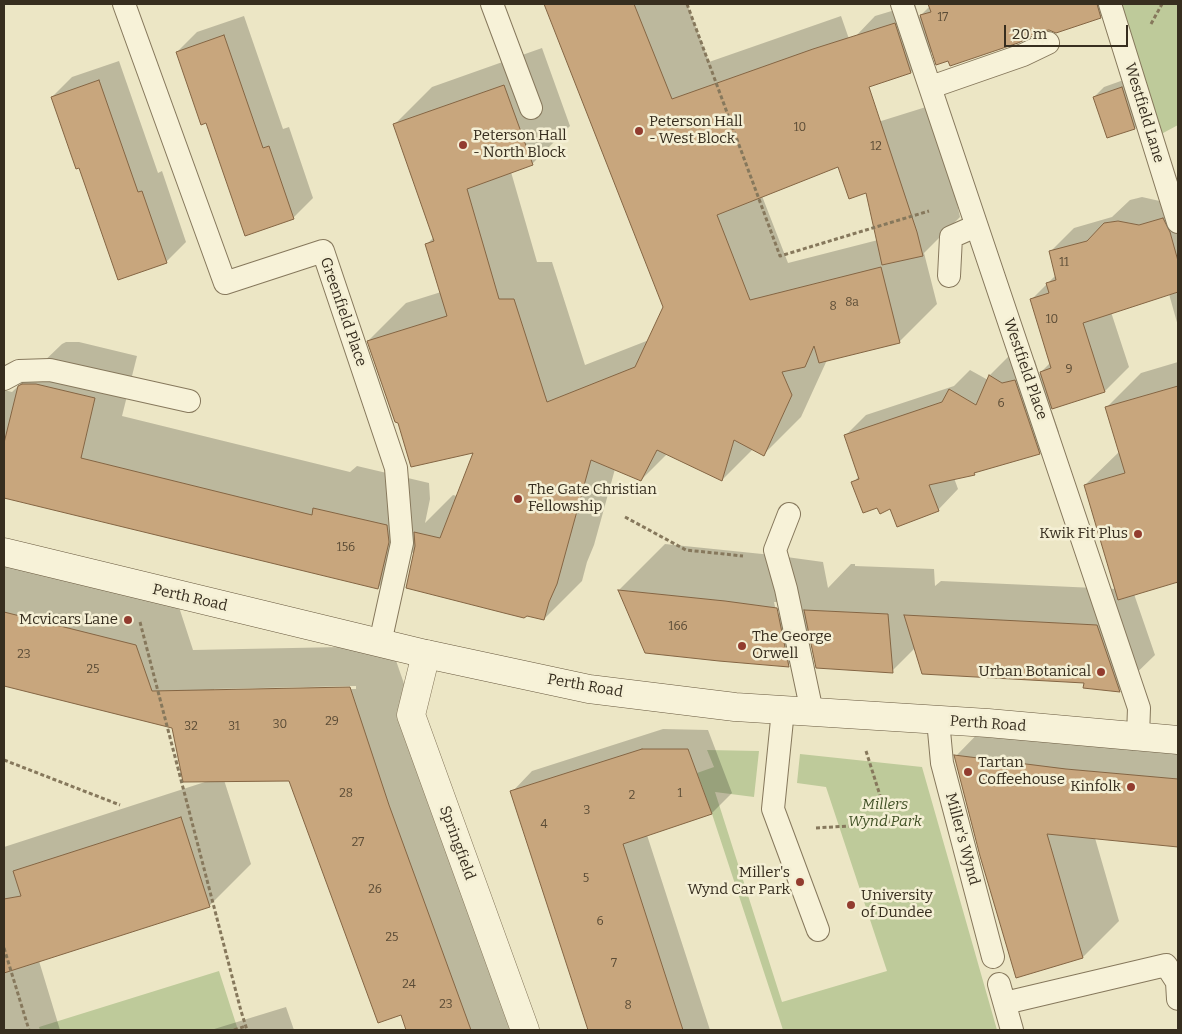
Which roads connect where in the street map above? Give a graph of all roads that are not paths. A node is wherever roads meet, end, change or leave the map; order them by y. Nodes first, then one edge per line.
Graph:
1 (124, 4) edge
2 (492, 4) edge
3 (902, 4) edge
4 (1110, 4) edge
5 (1048, 43) dead end
6 (931, 87) junction
7 (531, 108) dead end
8 (1178, 222) edge
9 (976, 226) junction
10 (949, 276) dead end
11 (4, 379) edge
12 (189, 401) dead end
13 (789, 514) dead end
14 (4, 552) edge
15 (380, 643) junction
16 (426, 654) junction
17 (783, 710) junction
18 (812, 712) junction
19 (938, 720) junction
20 (1138, 736) junction
21 (1178, 740) edge
22 (818, 930) dead end
23 (993, 957) dead end
24 (1178, 988) edge
25 (525, 1030) edge
26 (1012, 1030) edge

1 - 15 lane, Greenfield Place
2 - 7 lane
3 - 6 lane, Westfield Place
4 - 8 lane, Westfield Lane
5 - 6 lane
6 - 9 lane, Westfield Place
9 - 10 lane
9 - 20 lane, Westfield Place
11 - 12 lane
13 - 18 lane
14 - 15 street, Perth Road
15 - 16 street, Perth Road
16 - 17 street, Perth Road
16 - 25 street, Springfield
17 - 18 street, Perth Road
17 - 22 lane
18 - 19 street, Perth Road
19 - 20 street, Perth Road
19 - 23 lane, Miller's Wynd
20 - 21 street, Perth Road
24 - 26 lane

